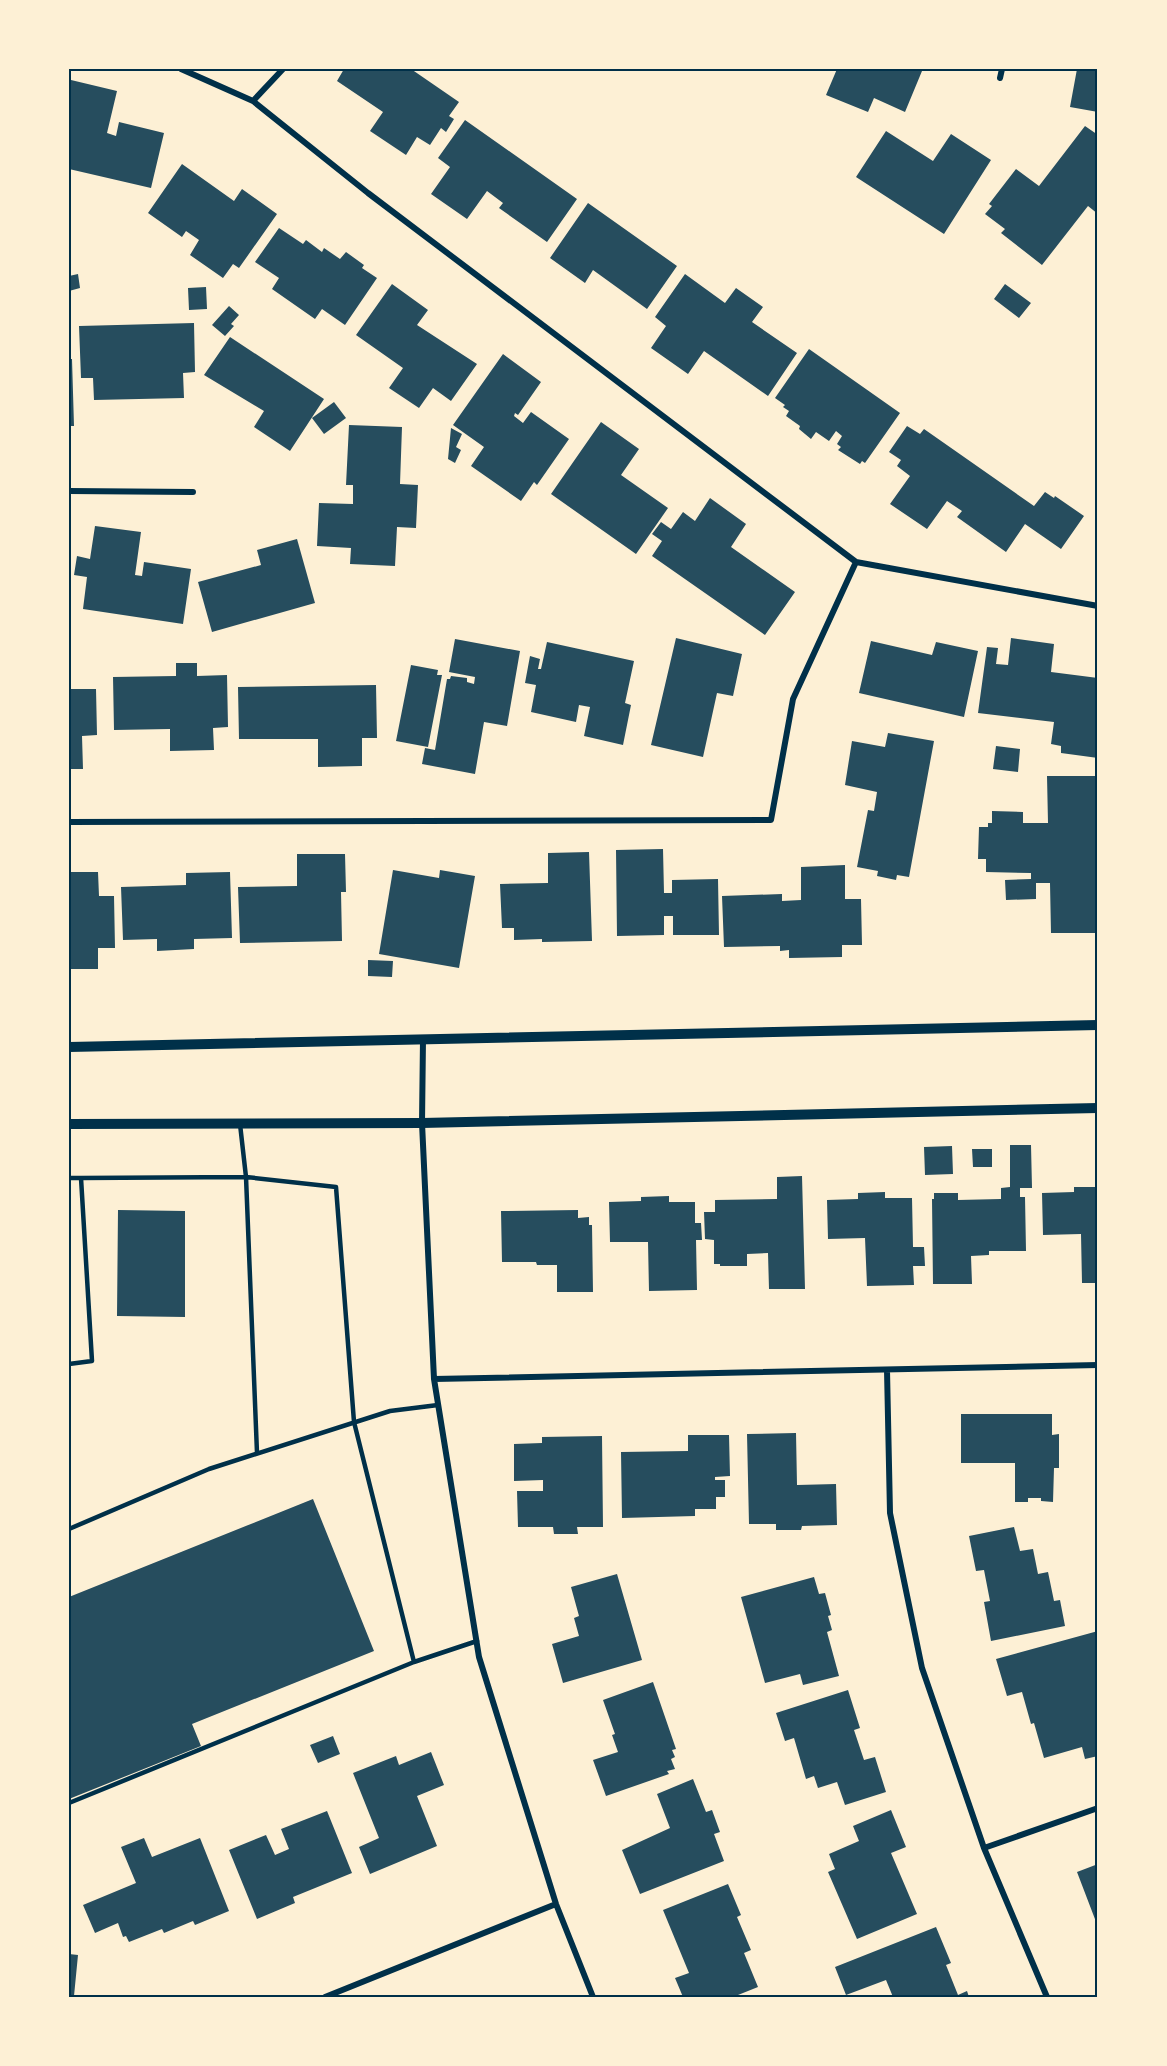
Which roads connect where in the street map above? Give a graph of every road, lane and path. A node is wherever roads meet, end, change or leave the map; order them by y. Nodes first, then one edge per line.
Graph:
1 (181, 69) edge
2 (283, 69) edge
3 (1002, 69) edge
4 (1000, 78) dead end
5 (253, 101) junction
6 (69, 491) edge
7 (193, 492) dead end
8 (856, 562) junction
9 (1098, 606) edge
10 (69, 822) edge
11 (1098, 1025) edge
12 (423, 1039) junction
13 (69, 1047) edge
14 (1098, 1108) edge
15 (422, 1123) junction
16 (240, 1124) junction
17 (69, 1125) edge
18 (69, 1178) edge
19 (81, 1178) junction
20 (246, 1178) junction
21 (69, 1364) edge
22 (1098, 1365) edge
23 (887, 1370) junction
24 (434, 1379) junction
25 (438, 1405) junction
26 (354, 1422) junction
27 (257, 1453) junction
28 (69, 1529) edge
29 (477, 1641) junction
30 (414, 1662) junction
31 (69, 1803) edge
32 (1098, 1808) edge
33 (984, 1848) junction
34 (556, 1904) junction
35 (325, 1997) edge
36 (593, 1997) edge
37 (1047, 1997) edge

1 - 5 street
2 - 5 street
3 - 4 street
5 - 8 street
6 - 7 street
8 - 9 street
8 - 10 street
11 - 12 street
12 - 13 street
12 - 15 street
14 - 15 street
15 - 16 street
15 - 24 street
16 - 17 street
16 - 20 lane
18 - 19 lane
19 - 20 lane
19 - 21 lane
20 - 26 lane
20 - 27 lane
22 - 23 street
23 - 24 street
23 - 33 street
24 - 25 street
25 - 26 lane
25 - 29 street
26 - 27 lane
26 - 30 lane
27 - 28 lane
29 - 30 lane
29 - 34 street
30 - 31 lane
32 - 33 street
33 - 37 street
34 - 35 street
34 - 36 street

